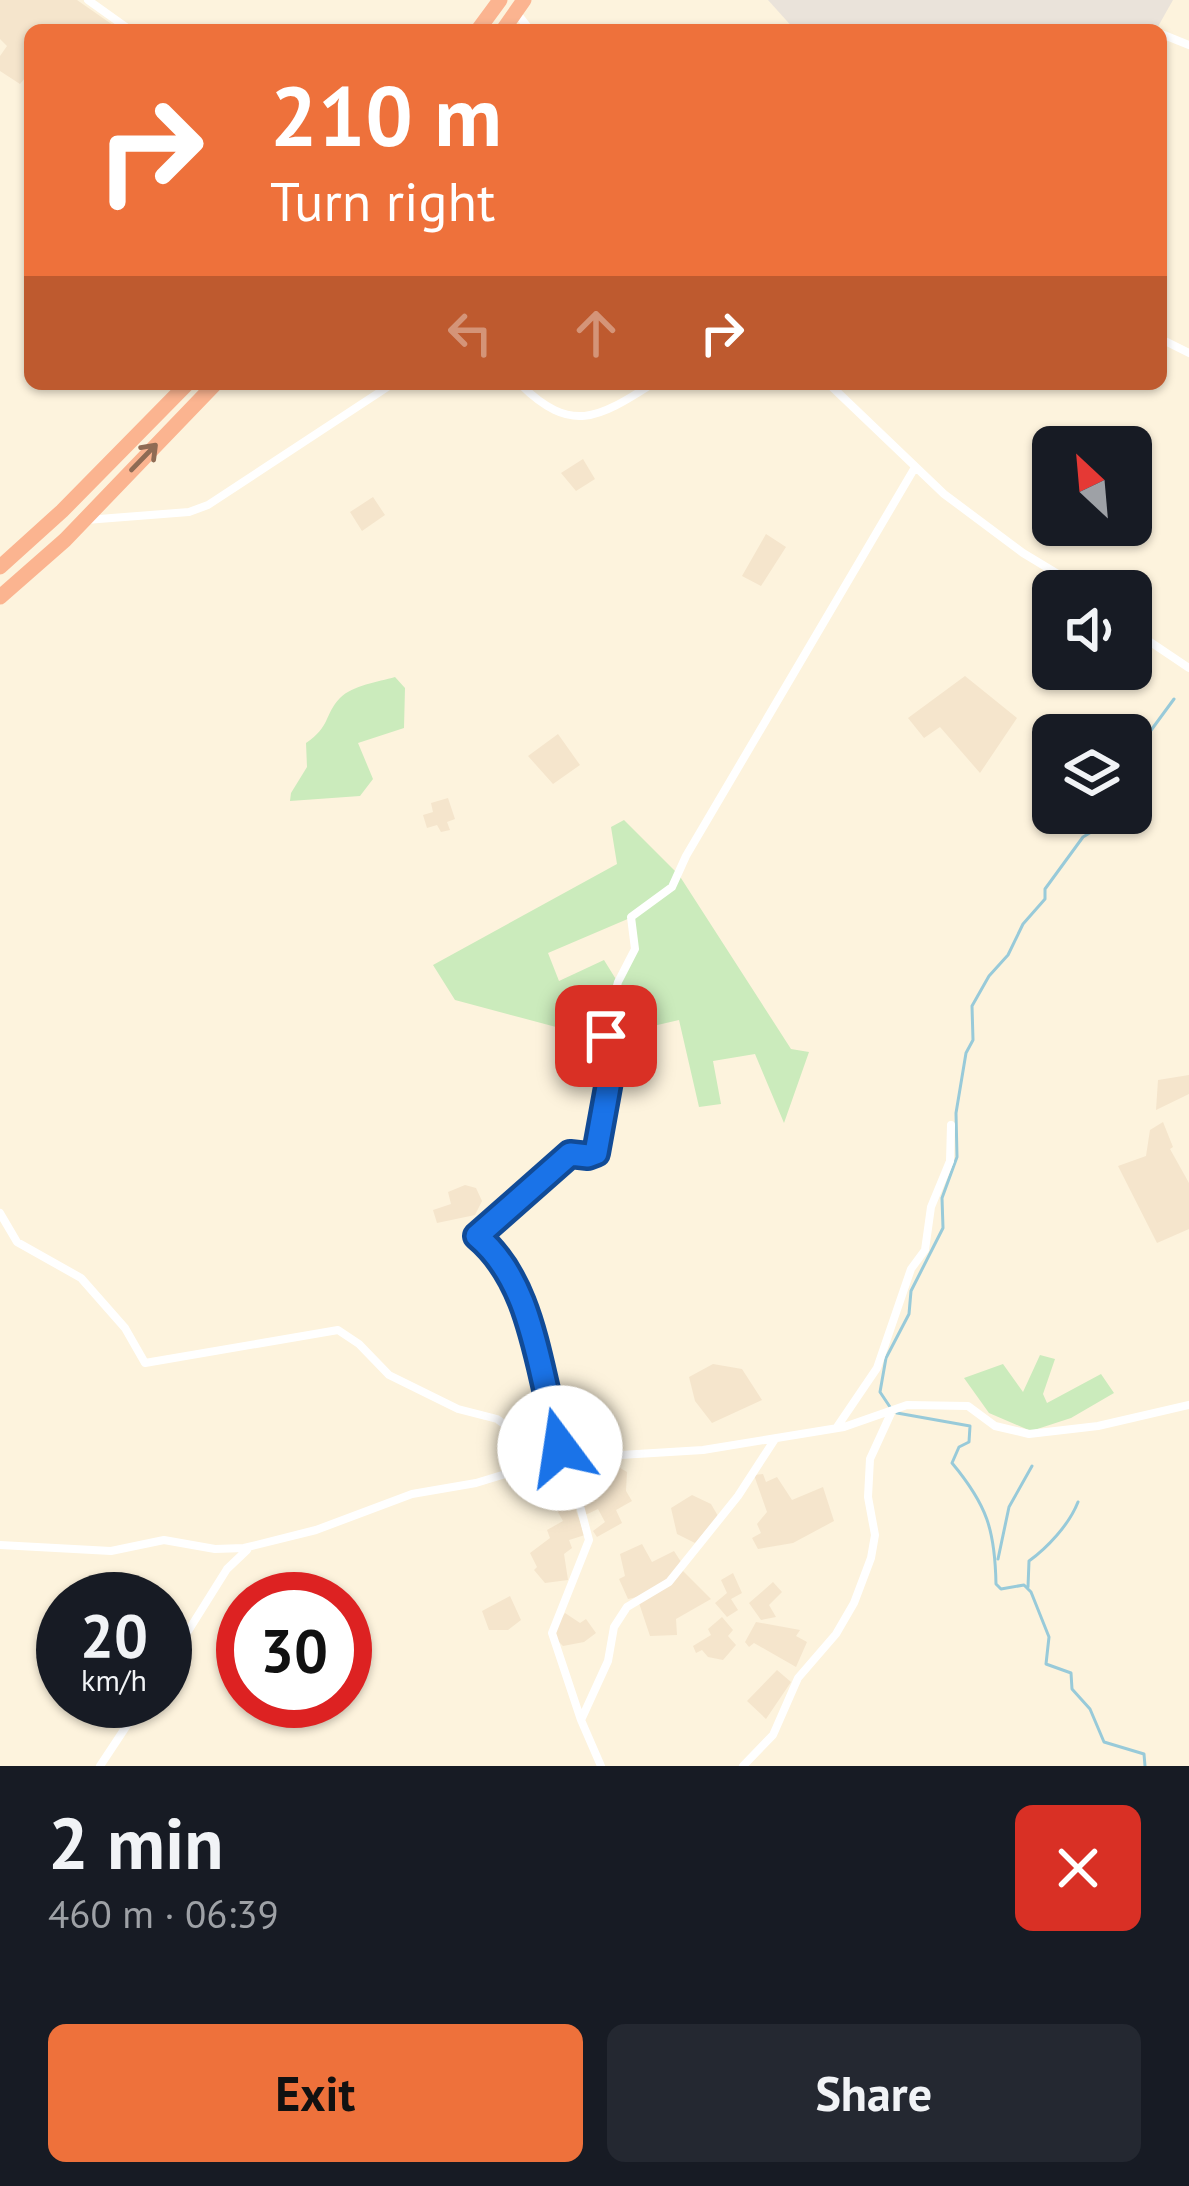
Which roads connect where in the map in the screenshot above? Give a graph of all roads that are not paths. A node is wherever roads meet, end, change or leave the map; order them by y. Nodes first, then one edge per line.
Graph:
1 (88, 0) edge
2 (511, 3) edge
3 (122, 24) edge
4 (485, 24) edge
5 (181, 390) edge
6 (209, 390) edge
7 (383, 390) edge
8 (527, 390) edge
9 (642, 390) edge
10 (835, 390) edge
11 (914, 469) junction
12 (84, 520) junction
13 (0, 567) edge
14 (1051, 570) edge
15 (0, 597) edge
16 (1152, 643) edge
17 (1189, 668) edge
18 (951, 1125) dead end
19 (0, 1213) edge
20 (1189, 1405) edge
21 (892, 1410) junction
22 (836, 1428) junction
23 (776, 1438) junction
24 (548, 1455) junction
25 (562, 1464) junction
26 (0, 1545) edge
27 (253, 1546) junction
28 (192, 1625) edge
29 (581, 1720) junction
30 (125, 1728) edge
31 (100, 1766) edge
32 (601, 1766) edge
33 (743, 1766) edge

1 - 3 street
2 - 4 highway
5 - 13 highway
12 -> 6 highway
7 - 12 street
8 - 9 street
10 - 11 street
11 - 14 street
11 - 24 street
12 - 15 highway
16 - 17 street
18 - 22 street
19 - 24 street
20 - 21 street
21 - 22 street
21 - 33 street
22 - 23 street
23 - 25 street
23 - 29 street
24 - 25 street
25 - 27 street
25 - 29 street
26 - 27 street
27 - 28 street
29 - 32 street
30 - 31 street

